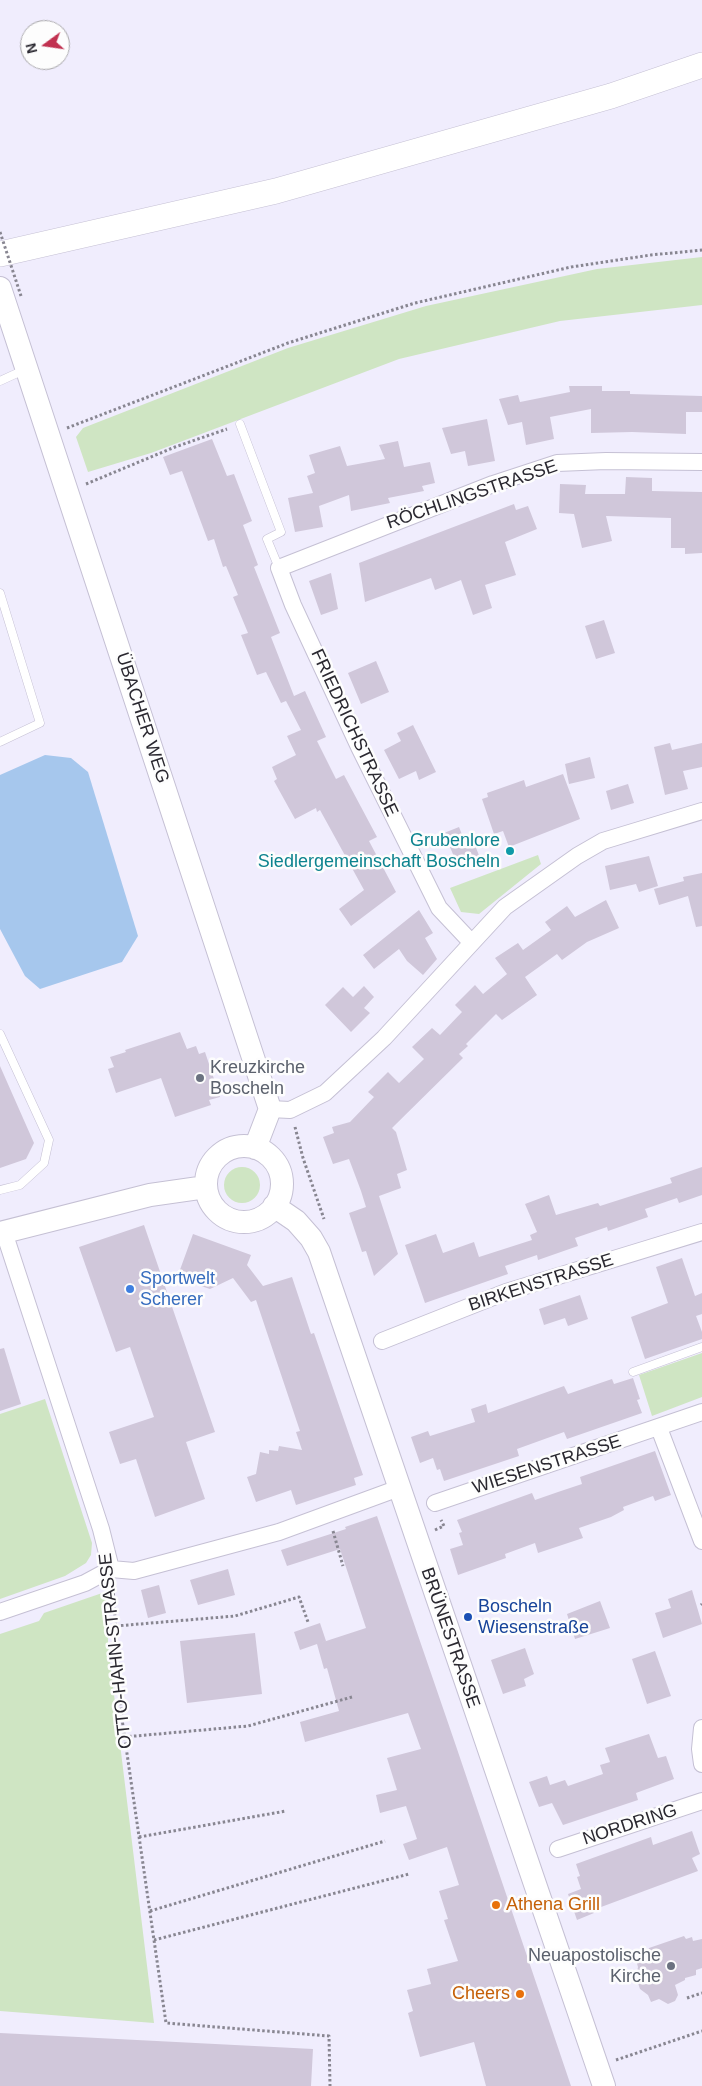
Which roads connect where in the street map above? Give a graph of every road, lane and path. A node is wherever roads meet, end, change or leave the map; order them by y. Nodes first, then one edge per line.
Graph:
1 (702, 65) edge
2 (0, 232) edge
3 (702, 250) edge
4 (0, 254) edge
5 (12, 297) edge
6 (26, 370) junction
7 (0, 382) edge
8 (63, 420) dead end
9 (240, 424) joint
10 (702, 462) edge
11 (84, 485) dead end
12 (279, 568) junction
13 (0, 593) edge
14 (0, 742) edge
15 (702, 811) edge
16 (471, 942) junction
17 (0, 1034) edge
18 (280, 1109) junction
19 (255, 1148) junction
20 (206, 1186) junction
21 (0, 1190) edge
22 (274, 1206) junction
23 (325, 1224) dead end
24 (702, 1232) edge
25 (2, 1233) edge
26 (382, 1341) dead end
27 (702, 1347) edge
28 (633, 1372) dead end
29 (702, 1412) edge
30 (660, 1428) junction
31 (399, 1488) junction
32 (435, 1503) dead end
33 (328, 1514) junction
34 (430, 1522) dead end
35 (433, 1531) dead end
36 (702, 1541) edge
37 (343, 1566) dead end
38 (111, 1570) junction
39 (0, 1612) edge
40 (308, 1622) dead end
41 (116, 1626) junction
42 (352, 1698) dead end
43 (702, 1728) edge
44 (124, 1737) junction
45 (702, 1764) edge
46 (702, 1801) edge
47 (286, 1811) dead end
48 (139, 1837) junction
49 (385, 1841) dead end
50 (558, 1849) dead end
51 (409, 1874) dead end
52 (150, 1912) junction
53 (154, 1940) junction
54 (702, 1993) edge
55 (687, 1998) dead end
56 (702, 2031) edge
57 (618, 2068) dead end
58 (330, 2086) edge
59 (604, 2086) edge

1 - 4 main road
2 - 5 path, bridge
3 - 8 path
5 - 6 street, ÜBACHER WEG
6 - 7 lane
6 - 18 street, ÜBACHER WEG
9 - 11 path
9 - 12 lane
10 - 12 street, RÖCHLINGSTRASSE
12 - 16 street, FRIEDRICHSTRASSE
13 - 14 lane
15 - 16 street
16 - 18 street
17 - 21 lane
18 - 19 street
18 - 23 path
19 - 20 street
19 - 22 street
20 - 22 street
20 - 25 street
22 - 31 street, BRÜNESTRASSE
24 - 26 street, BIRKENSTRASSE
25 - 38 street, OTTO-HAHN-STRASSE
27 - 28 lane
29 - 30 street, WIESENSTRASSE
30 - 32 street, WIESENSTRASSE
30 - 36 street
31 - 33 street
31 - 59 street, BRÜNESTRASSE
33 - 37 path
33 - 38 street
34 - 35 path
38 - 39 street
38 - 41 path, OTTO-HAHN-STRASSE
40 - 41 path
41 - 44 path, OTTO-HAHN-STRASSE
42 - 44 path
43 - 45 street
44 - 48 path, OTTO-HAHN-STRASSE
46 - 50 street, NORDRING
47 - 48 path
48 - 52 path, OTTO-HAHN-STRASSE
49 - 52 path
51 - 53 path
52 - 53 path, OTTO-HAHN-STRASSE
53 - 58 path, OTTO-HAHN-STRASSE
54 - 55 path
56 - 57 path

